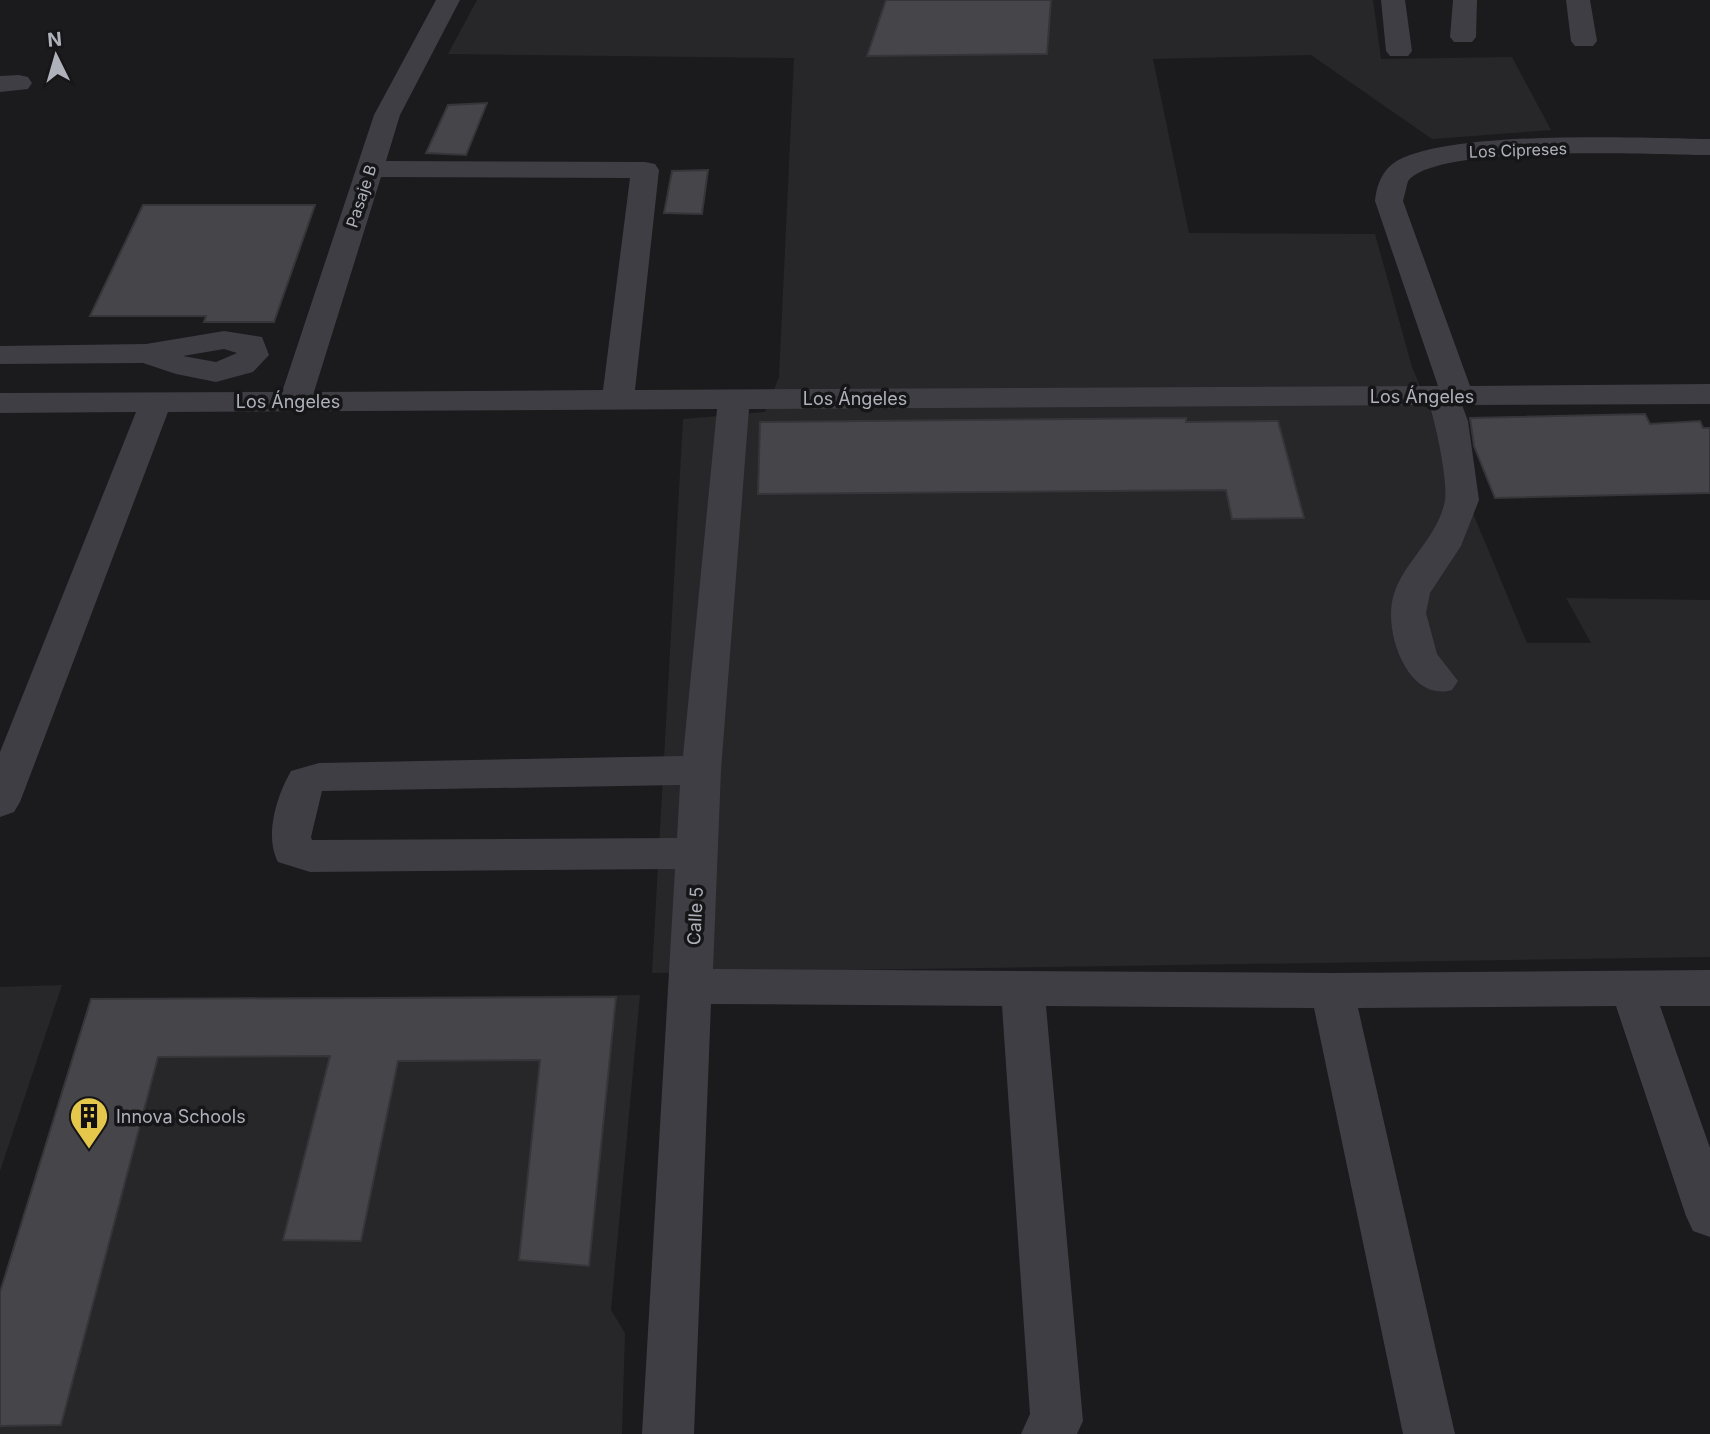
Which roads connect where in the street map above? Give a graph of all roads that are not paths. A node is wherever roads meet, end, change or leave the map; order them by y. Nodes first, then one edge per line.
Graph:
1 (448, 0) edge
2 (1393, 0) edge
3 (1465, 0) edge
4 (1577, 0) edge
5 (1463, 37) dead end
6 (1584, 41) dead end
7 (1399, 51) dead end
8 (1710, 147) edge
9 (370, 169) junction
10 (63, 353) junction
11 (147, 353) dead end
12 (0, 355) edge
13 (1710, 394) edge
14 (1450, 396) junction
15 (734, 399) junction
16 (618, 400) junction
17 (295, 401) junction
18 (156, 402) junction
19 (0, 403) edge
20 (39, 403) junction
21 (1438, 681) dead end
22 (701, 771) junction
23 (0, 802) edge
24 (698, 853) junction
25 (691, 986) junction
26 (1023, 988) junction
27 (1710, 988) edge
28 (1632, 989) junction
29 (1332, 991) junction
30 (1710, 1216) edge
31 (668, 1434) edge
32 (1047, 1434) edge
33 (1429, 1434) edge

1 - 9 street, Pasaje B
2 - 7 street
3 - 5 street
4 - 6 street
8 - 14 street, Los Cipreses
9 - 16 street
9 - 17 street, Pasaje B
10 - 11 street
10 - 12 street
10 - 20 street
13 - 14 street, Los Ángeles
14 - 15 street, Los Ángeles
14 - 21 street, Los Cipreses
15 - 16 street, Los Ángeles
15 - 22 street, Calle 5
16 - 17 street, Los Ángeles
17 - 18 street, Los Ángeles
18 - 20 street, Los Ángeles
18 - 23 street
19 - 20 street, Los Ángeles
22 - 24 street, Calle 5
22 - 24 street
24 - 25 street, Calle 5
25 - 26 street
25 - 31 street, Calle 5
26 - 29 street
26 - 32 street
27 - 28 street
28 - 29 street
28 - 30 street
29 - 33 street

